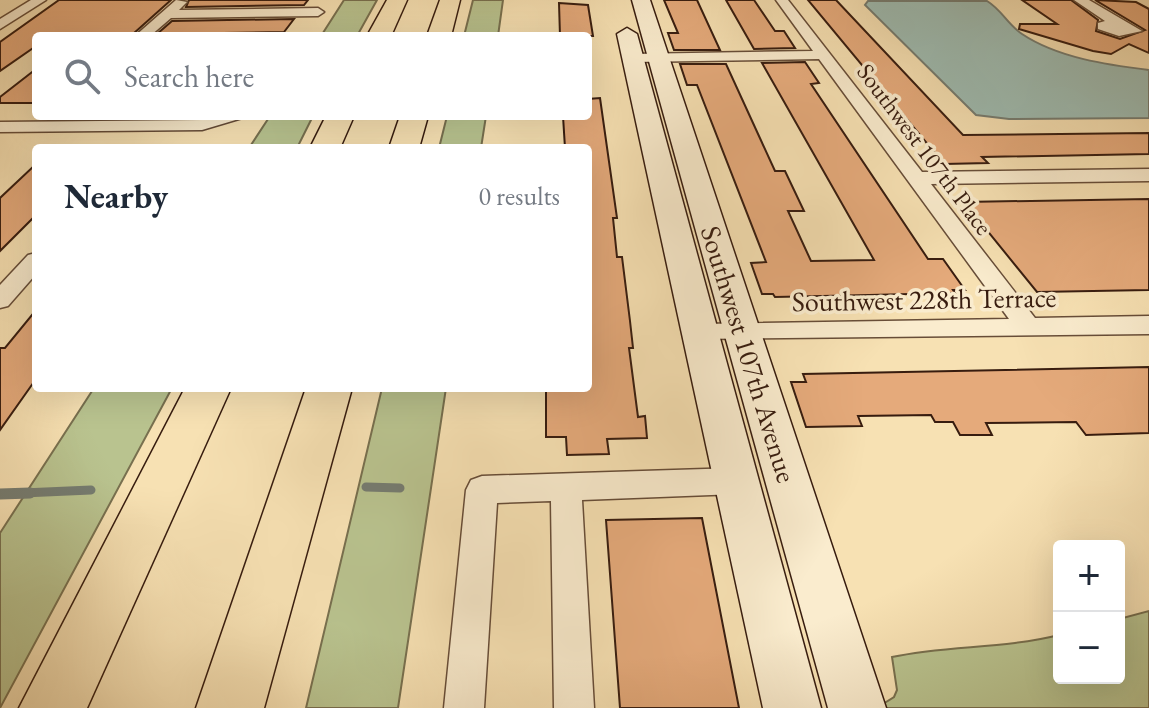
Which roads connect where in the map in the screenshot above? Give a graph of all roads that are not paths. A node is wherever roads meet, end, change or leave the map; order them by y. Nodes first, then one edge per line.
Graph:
1 (40, 0) edge
2 (183, 0) edge
3 (327, 0) edge
4 (397, 0) edge
5 (450, 0) edge
6 (782, 0) edge
7 (1068, 0) edge
8 (1080, 0) edge
9 (632, 7) edge
10 (167, 14) junction
11 (0, 16) edge
12 (16, 16) junction
13 (0, 25) edge
14 (147, 32) edge
15 (381, 32) edge
16 (440, 32) edge
17 (824, 55) junction
18 (646, 58) junction
19 (227, 120) edge
20 (338, 120) edge
21 (413, 120) edge
22 (44, 122) edge
23 (155, 126) junction
24 (0, 127) edge
25 (139, 144) edge
26 (327, 144) edge
27 (405, 144) edge
28 (1149, 175) edge
29 (917, 178) junction
30 (32, 264) edge
31 (0, 300) edge
32 (1149, 325) edge
33 (1028, 327) junction
34 (742, 332) junction
35 (701, 333) junction
36 (206, 392) edge
37 (328, 392) edge
38 (737, 481) junction
39 (566, 486) junction
40 (53, 708) edge
41 (230, 708) edge
42 (464, 708) edge
43 (574, 708) edge
44 (792, 708) edge
45 (857, 708) edge

1 - 12 street
2 - 10 street
3 - 10 street
4 - 15 highway
5 - 16 highway
6 - 17 street, Southwest 107th Place
7 - 8 street
9 - 18 street, Southwest 107th Avenue
10 - 14 street
11 - 12 street
12 - 13 street
17 - 18 street
17 - 29 street, Southwest 107th Place
18 - 34 street, Southwest 107th Avenue
18 - 35 street, Southwest 107th Avenue
19 - 23 street
20 - 26 highway
21 - 27 highway
22 - 23 street
22 - 24 street
23 - 25 street
28 - 29 street
29 - 33 street, Southwest 107th Place
30 - 31 street
32 - 33 street, Southwest 228th Terrace
33 - 34 street, Southwest 228th Terrace
34 - 35 street, Southwest 228th Terrace
34 - 45 street, Southwest 107th Avenue
35 - 38 street, Southwest 107th Avenue
36 - 40 highway
37 - 41 highway
38 - 39 street
38 - 44 street, Southwest 107th Avenue
39 - 42 street
39 - 43 street

